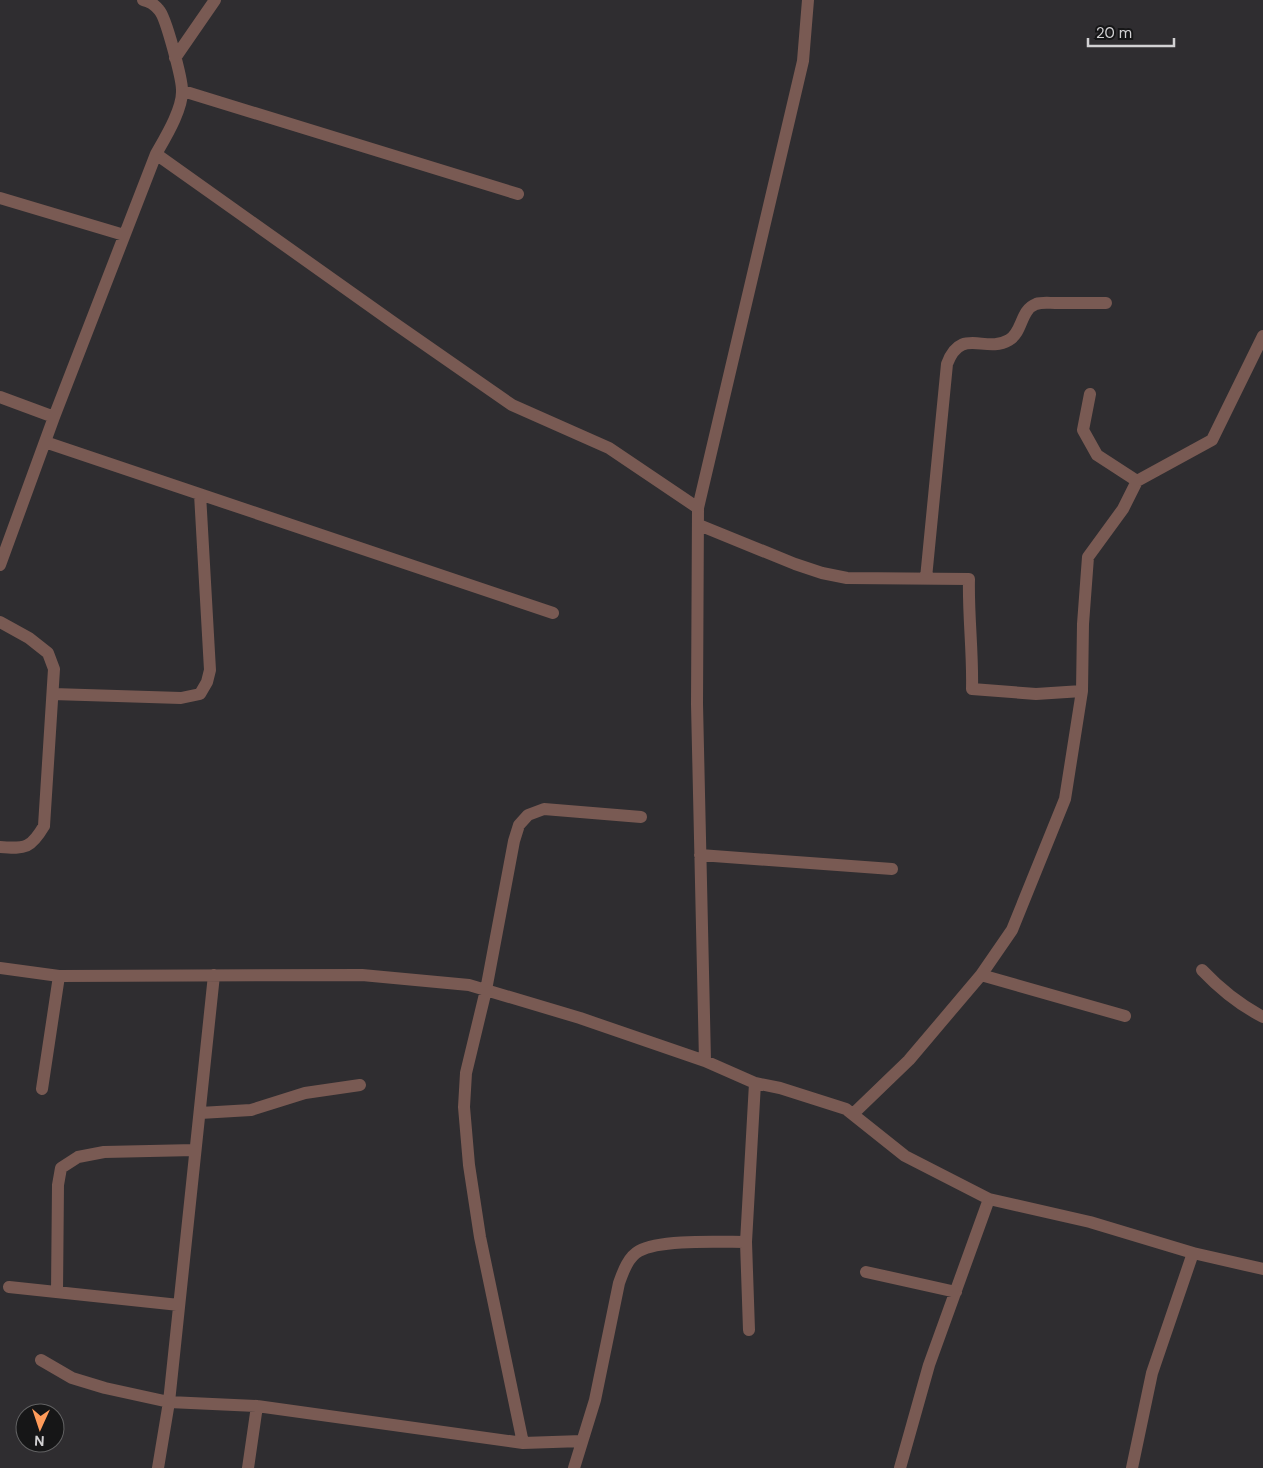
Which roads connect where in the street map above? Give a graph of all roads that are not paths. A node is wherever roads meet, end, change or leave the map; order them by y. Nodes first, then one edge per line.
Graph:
1 (143, 0) edge
2 (215, 0) edge
3 (808, 0) edge
4 (175, 58) junction
5 (182, 91) junction
6 (156, 154) junction
7 (518, 194) dead end
8 (0, 198) edge
9 (124, 235) junction
10 (1106, 303) dead end
11 (1263, 336) edge
12 (1090, 394) dead end
13 (0, 397) edge
14 (54, 417) junction
15 (45, 442) junction
16 (1138, 481) junction
17 (200, 494) junction
18 (698, 508) junction
19 (699, 525) junction
20 (0, 565) edge
21 (926, 578) junction
22 (553, 613) dead end
23 (0, 622) edge
24 (1082, 691) junction
25 (53, 694) junction
26 (641, 817) dead end
27 (0, 847) edge
28 (700, 855) junction
29 (892, 869) dead end
30 (0, 968) edge
31 (1202, 970) dead end
32 (214, 975) junction
33 (981, 975) junction
34 (59, 976) junction
35 (486, 990) junction
36 (1125, 1016) dead end
37 (1263, 1017) edge
38 (705, 1061) junction
39 (756, 1083) junction
40 (360, 1085) dead end
41 (42, 1089) dead end
42 (200, 1112) junction
43 (853, 1114) junction
44 (195, 1150) junction
45 (989, 1199) junction
46 (746, 1242) junction
47 (1193, 1253) junction
48 (1263, 1269) edge
49 (866, 1272) dead end
50 (9, 1287) dead end
51 (57, 1292) junction
52 (956, 1292) junction
53 (179, 1306) junction
54 (749, 1330) dead end
55 (41, 1360) dead end
56 (169, 1402) junction
57 (256, 1406) junction
58 (582, 1441) junction
59 (523, 1443) junction
60 (158, 1468) edge
61 (248, 1468) edge
62 (574, 1468) edge
63 (900, 1468) edge
64 (1132, 1468) edge

1 - 4 street
2 - 4 street
3 - 18 street
4 - 5 street
5 - 6 street
5 - 7 street
6 - 9 street
6 - 18 street
8 - 9 street
9 - 14 street
10 - 21 street
11 - 16 street
12 - 16 street
13 - 14 street
14 - 15 street
15 - 17 street
15 - 20 street
16 - 24 street
17 - 22 street
17 - 25 street
18 - 19 street
19 - 21 street
19 - 28 street
21 - 24 street
23 - 25 street
24 - 33 street
25 - 27 street
26 - 35 street
28 - 29 street
28 - 38 street
30 - 34 street
31 - 37 street
32 - 34 street
32 - 35 street
32 - 42 street
33 - 36 street
33 - 43 street
34 - 41 street
35 - 38 street
35 - 59 street
38 - 39 street
39 - 43 street
39 - 46 street
40 - 42 street
42 - 44 street
43 - 45 street
44 - 51 street
44 - 53 street
45 - 47 street
45 - 52 street
46 - 54 street
46 - 58 street
47 - 48 street
47 - 64 street
49 - 52 street
50 - 51 street
51 - 53 street
52 - 63 street
53 - 56 street
55 - 56 street
56 - 57 street
56 - 60 street
57 - 59 street
57 - 61 street
58 - 59 street
58 - 62 street

